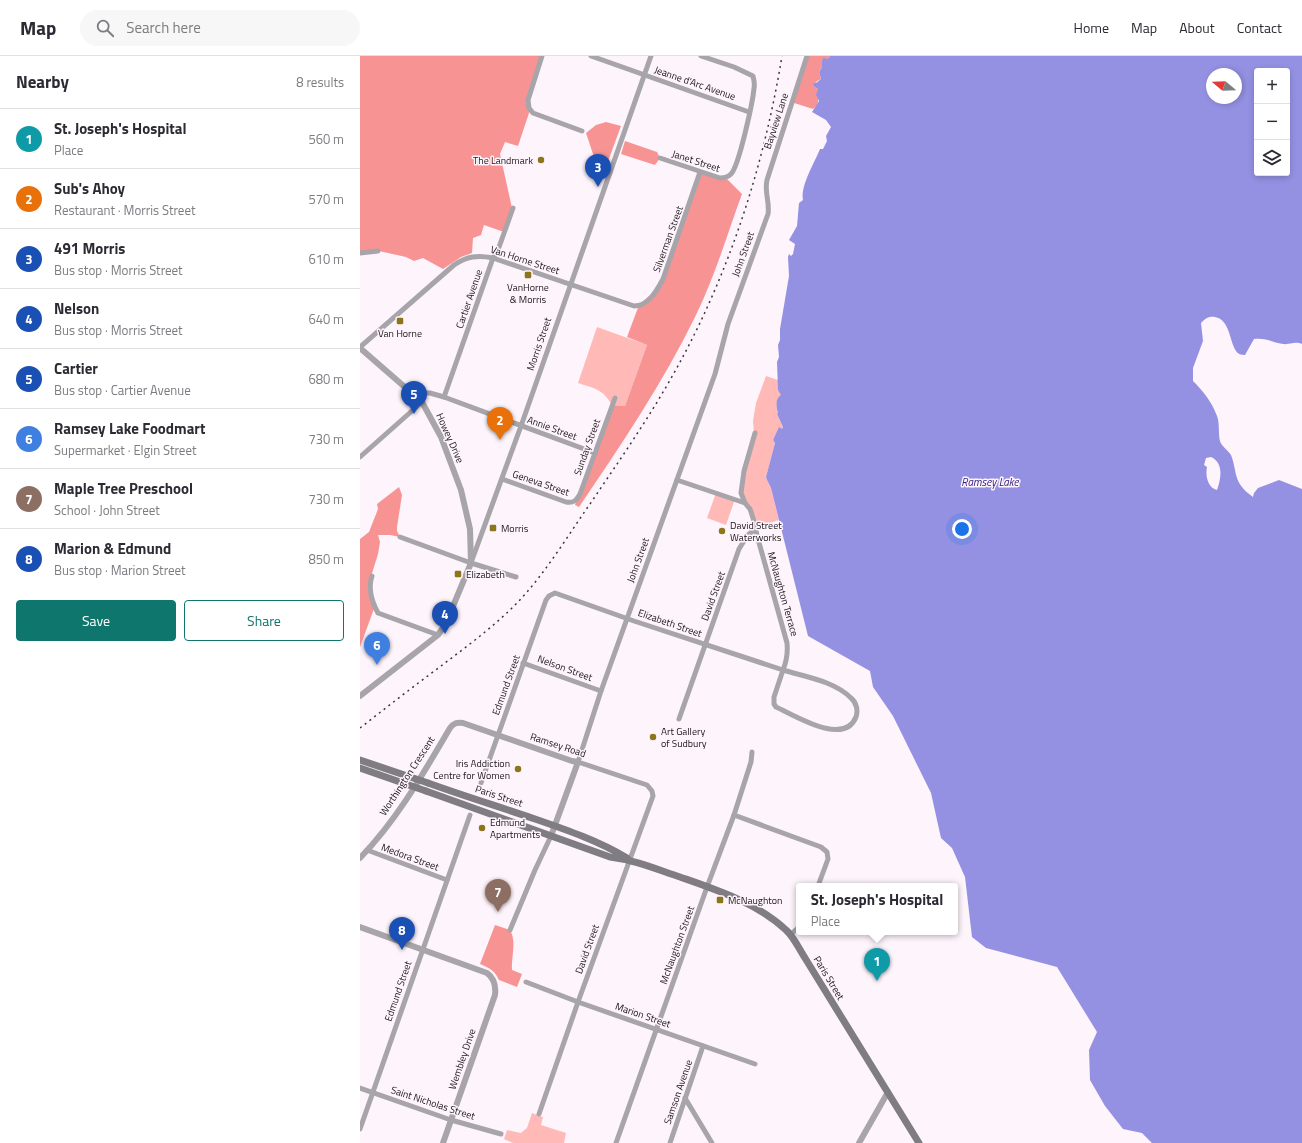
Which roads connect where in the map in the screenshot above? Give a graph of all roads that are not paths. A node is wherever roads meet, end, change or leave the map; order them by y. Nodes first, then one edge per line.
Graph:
1 (542, 56) edge
2 (590, 56) edge
3 (651, 56) edge
4 (700, 56) edge
5 (807, 56) edge
6 (645, 75) junction
7 (749, 112) junction
8 (582, 131) dead end
9 (660, 158) dead end
10 (700, 172) junction
11 (766, 192) joint
12 (513, 208) dead end
13 (378, 252) dead end
14 (360, 253) edge
15 (493, 258) junction
16 (570, 285) junction
17 (642, 305) joint
18 (360, 348) edge
19 (413, 393) junction
20 (444, 397) junction
21 (615, 398) dead end
22 (422, 402) junction
23 (521, 426) junction
24 (755, 433) dead end
25 (594, 453) junction
26 (360, 457) edge
27 (502, 479) junction
28 (677, 480) junction
29 (575, 502) joint
30 (745, 503) junction
31 (756, 529) junction
32 (400, 537) dead end
33 (471, 563) junction
34 (372, 576) dead end
35 (516, 577) dead end
36 (551, 595) joint
37 (627, 618) junction
38 (438, 635) junction
39 (705, 644) junction
40 (523, 663) junction
41 (783, 670) junction
42 (601, 691) junction
43 (360, 696) edge
44 (679, 719) dead end
45 (455, 724) joint
46 (497, 735) junction
47 (752, 752) dead end
48 (360, 760) edge
49 (578, 762) junction
50 (360, 768) edge
51 (480, 783) dead end
52 (652, 790) joint
53 (470, 815) dead end
54 (734, 815) junction
55 (555, 826) junction
56 (551, 836) junction
57 (367, 850) junction
58 (360, 858) edge
59 (629, 860) junction
60 (447, 880) junction
61 (819, 883) edge
62 (707, 887) junction
63 (360, 927) edge
64 (510, 930) dead end
65 (796, 930) edge
66 (790, 935) junction
67 (422, 949) junction
68 (526, 982) dead end
69 (578, 1002) junction
70 (656, 1029) junction
71 (703, 1046) junction
72 (755, 1064) dead end
73 (360, 1088) edge
74 (372, 1092) junction
75 (888, 1092) junction
76 (685, 1098) junction
77 (539, 1114) dead end
78 (451, 1120) junction
79 (360, 1129) edge
80 (500, 1134) dead end
81 (443, 1143) edge
82 (616, 1143) edge
83 (670, 1143) edge
84 (712, 1143) edge
85 (859, 1143) edge
86 (919, 1143) edge

1 - 8 street
2 - 6 street, Jeanne d'Arc Avenue
3 - 6 street, Morris Street
4 - 7 street
5 - 11 street, Bayview Lane
6 - 7 street, Jeanne d'Arc Avenue
6 - 16 street, Morris Street
7 - 10 street, Janet Street
9 - 10 street, Janet Street
10 - 17 street, Silverman Street
11 - 28 street, John Street
12 - 15 street, Cartier Avenue
13 - 14 street
15 - 16 street, Van Horne Street
15 - 18 street, Van Horne Street
15 - 20 street, Cartier Avenue
16 - 17 street, Van Horne Street
16 - 23 street, Morris Street
18 - 19 street, Howey Drive
19 - 20 street, Annie Street
19 - 22 street, Howey Drive
20 - 23 street, Annie Street
21 - 25 street, Sunday Street
22 - 26 street
22 - 33 street, Howey Drive
23 - 25 street, Annie Street
23 - 27 street, Morris Street
24 - 30 street, McNaughton Terrace
25 - 29 street, Sunday Street
27 - 29 street, Geneva Street
27 - 33 street, Morris Street
28 - 30 street
28 - 37 street, John Street
30 - 31 street, McNaughton Terrace
31 - 39 street, David Street
31 - 41 street, McNaughton Terrace
32 - 33 street
33 - 35 street
33 - 38 street, Morris Street
34 - 38 street
36 - 37 street, Elizabeth Street
36 - 40 street, Edmund Street
37 - 39 street, Elizabeth Street
37 - 42 street, John Street
38 - 43 street
39 - 41 street, Elizabeth Street
39 - 44 street, David Street
40 - 42 street, Nelson Street
40 - 46 street, Edmund Street
41 - 41 street, Elizabeth Street
42 - 49 street, John Street
45 - 46 street, Ramsey Road
45 - 57 street, Worthington Crescent
46 - 49 street, Ramsey Road
46 - 51 street, Edmund Street
47 - 54 street, McNaughton Street
48 - 55 main road, Paris Street, bridge
49 - 52 street, Ramsey Road
49 - 55 street, John Street
50 - 56 main road, Paris Street, bridge
52 - 59 street, David Street
53 - 60 street, Edmund Street
54 - 61 street
54 - 62 street, McNaughton Street
55 - 56 street, John Street
55 - 59 main road, Paris Street
56 - 59 main road, Paris Street
56 - 64 street, John Street
57 - 58 street, Worthington Crescent
57 - 60 street, Medora Street
59 - 62 main road, Paris Street
59 - 69 street, David Street
60 - 67 street, Edmund Street
62 - 66 main road, Paris Street
62 - 70 street, McNaughton Street
63 - 67 street
65 - 66 street
66 - 75 main road, Paris Street
67 - 74 street, Edmund Street
67 - 78 street, Wembley Drive
68 - 69 street, Marion Street
69 - 70 street, Marion Street
69 - 77 street, David Street
70 - 71 street, Marion Street
70 - 82 street, McNaughton Street
71 - 72 street, Marion Street
71 - 76 street, Samson Avenue
73 - 74 street, Saint Nicholas Street
74 - 78 street, Saint Nicholas Street
74 - 79 street, Edmund Street
75 - 85 street
75 - 86 main road, Paris Street
76 - 83 street, Samson Avenue
76 - 84 street
78 - 80 street, Saint Nicholas Street
78 - 81 street, Wembley Drive

